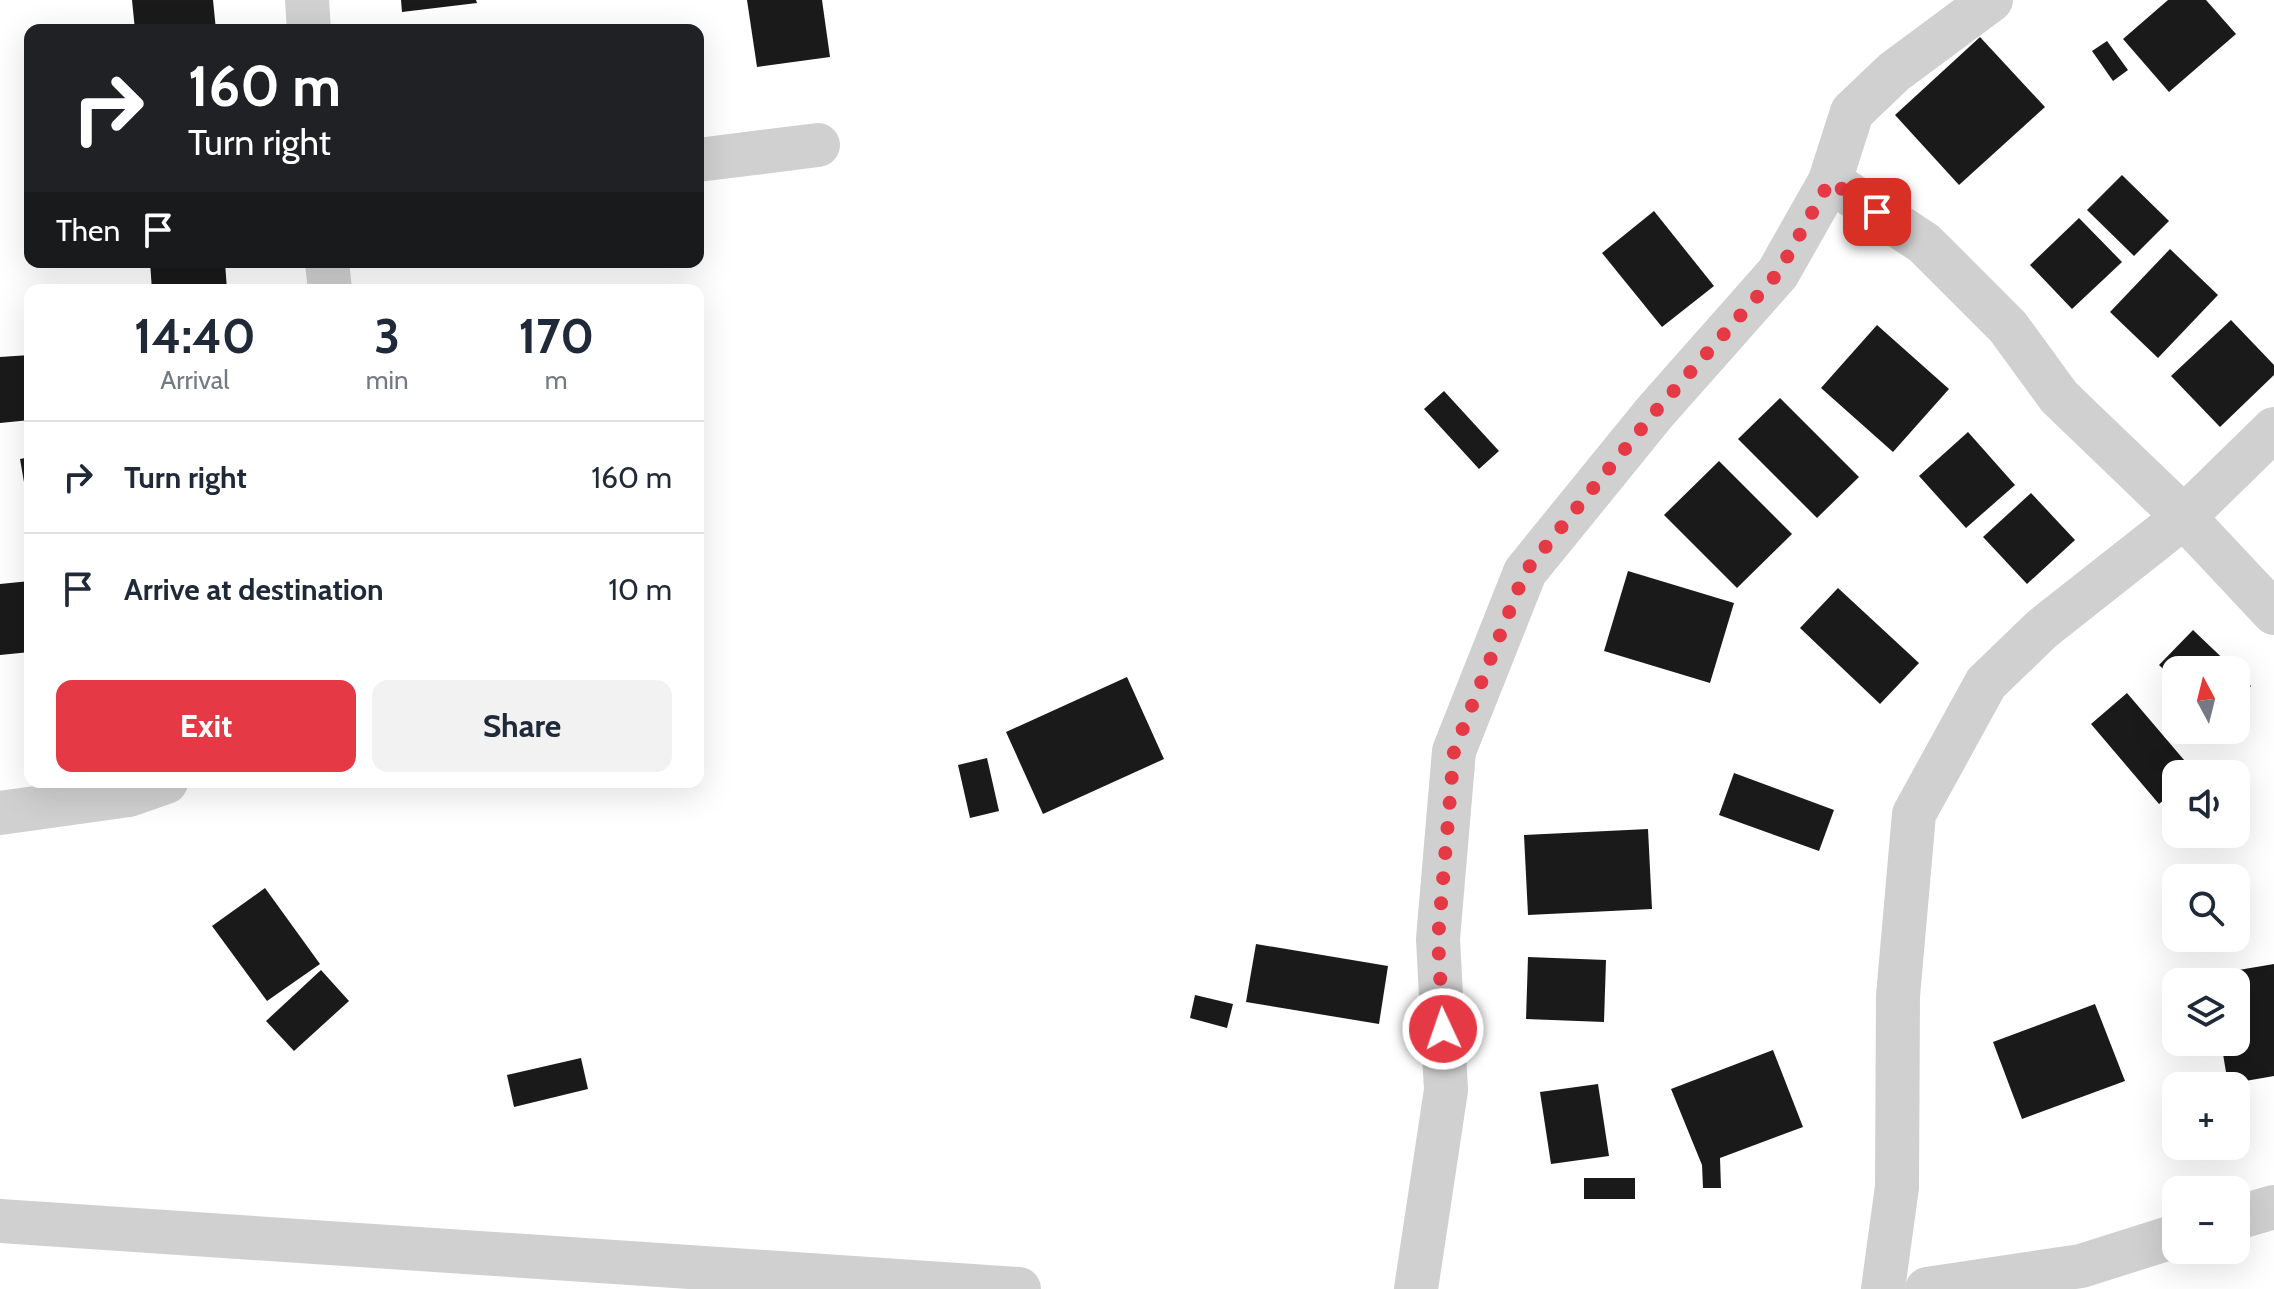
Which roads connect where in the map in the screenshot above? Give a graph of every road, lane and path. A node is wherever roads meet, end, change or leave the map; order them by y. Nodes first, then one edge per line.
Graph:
1 (307, 0) edge
2 (1991, 0) edge
3 (309, 24) edge
4 (818, 145) dead end
5 (704, 159) edge
6 (1830, 181) junction
7 (2274, 429) edge
8 (2184, 517) junction
9 (2274, 613) edge
10 (149, 788) edge
11 (0, 813) edge
12 (2274, 1207) edge
13 (2250, 1214) edge
14 (0, 1221) edge
15 (2162, 1242) edge
16 (2084, 1278) edge
17 (1019, 1289) edge
18 (1416, 1289) edge
19 (1883, 1289) edge
20 (1927, 1289) edge

1 - 3 street
2 - 6 street
4 - 5 street
6 - 8 street
6 - 18 street
7 - 8 street
8 - 9 street
8 - 19 street
10 - 11 street
12 - 13 street
14 - 17 street
15 - 16 street
16 - 20 street

